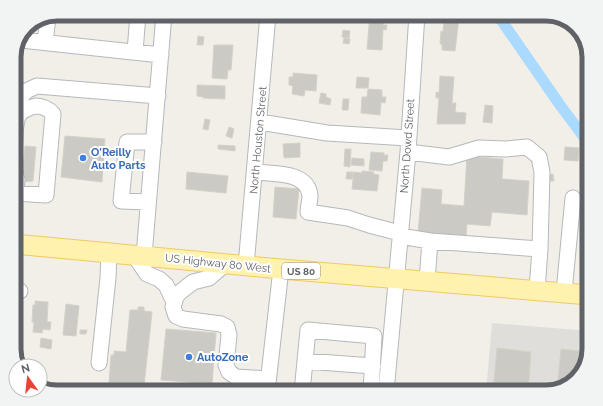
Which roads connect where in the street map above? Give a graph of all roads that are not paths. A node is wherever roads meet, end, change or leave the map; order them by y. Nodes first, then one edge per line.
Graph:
1 (137, 21) edge
2 (163, 21) edge
3 (267, 21) edge
4 (417, 21) edge
5 (47, 23) edge
6 (25, 40) edge
7 (45, 42) junction
8 (135, 52) junction
9 (161, 55) junction
10 (52, 88) junction
11 (158, 96) junction
12 (21, 97) edge
13 (46, 109) junction
14 (21, 113) edge
15 (260, 122) junction
16 (154, 142) junction
17 (408, 145) junction
18 (255, 172) junction
19 (21, 193) edge
20 (573, 198) dead end
21 (148, 202) junction
22 (400, 235) junction
23 (430, 241) junction
24 (21, 245) edge
25 (540, 249) junction
26 (109, 253) junction
27 (139, 256) junction
28 (225, 264) junction
29 (246, 266) junction
30 (281, 270) junction
31 (396, 279) junction
32 (427, 281) junction
33 (537, 290) junction
34 (564, 292) junction
35 (582, 294) edge
36 (174, 302) junction
37 (305, 361) junction
38 (99, 364) dead end
39 (373, 366) junction
40 (264, 385) edge
41 (267, 385) edge
42 (303, 385) edge
43 (372, 385) edge
44 (387, 385) edge

1 - 8 street
2 - 9 street
3 - 15 street, North Houston Street
4 - 17 street, North Dowd Street
5 - 7 street
6 - 7 street
7 - 8 street
8 - 9 street
9 - 11 street
10 - 11 street
10 - 12 street
10 - 13 street
11 - 16 street
13 - 14 street
13 - 19 street
15 - 17 street
15 - 18 street, North Houston Street
16 - 21 street
16 - 21 street
17 - 22 street, North Dowd Street
17 - 25 street
18 - 22 street
18 - 29 street, North Houston Street
20 - 34 street
21 - 27 street
22 - 23 street
22 - 31 street, North Dowd Street
23 - 25 street
23 - 32 street
24 - 26 main road, US Highway 80 West / US 80
25 - 33 street
26 - 27 main road, US Highway 80 West / US 80
26 - 38 street
27 - 28 main road, US Highway 80 West / US 80
27 - 36 street
28 - 29 main road, US Highway 80 West / US 80
28 - 36 street
29 - 30 main road, US Highway 80 West / US 80
30 - 31 main road, US Highway 80 West / US 80
30 - 41 street
31 - 32 main road, US Highway 80 West / US 80
31 - 44 street, North Dowd Street
32 - 33 main road, US Highway 80 West / US 80
33 - 34 main road, US Highway 80 West / US 80
34 - 35 main road, US Highway 80 West / US 80
36 - 40 street
37 - 39 street
37 - 39 street
37 - 42 street
39 - 43 street

